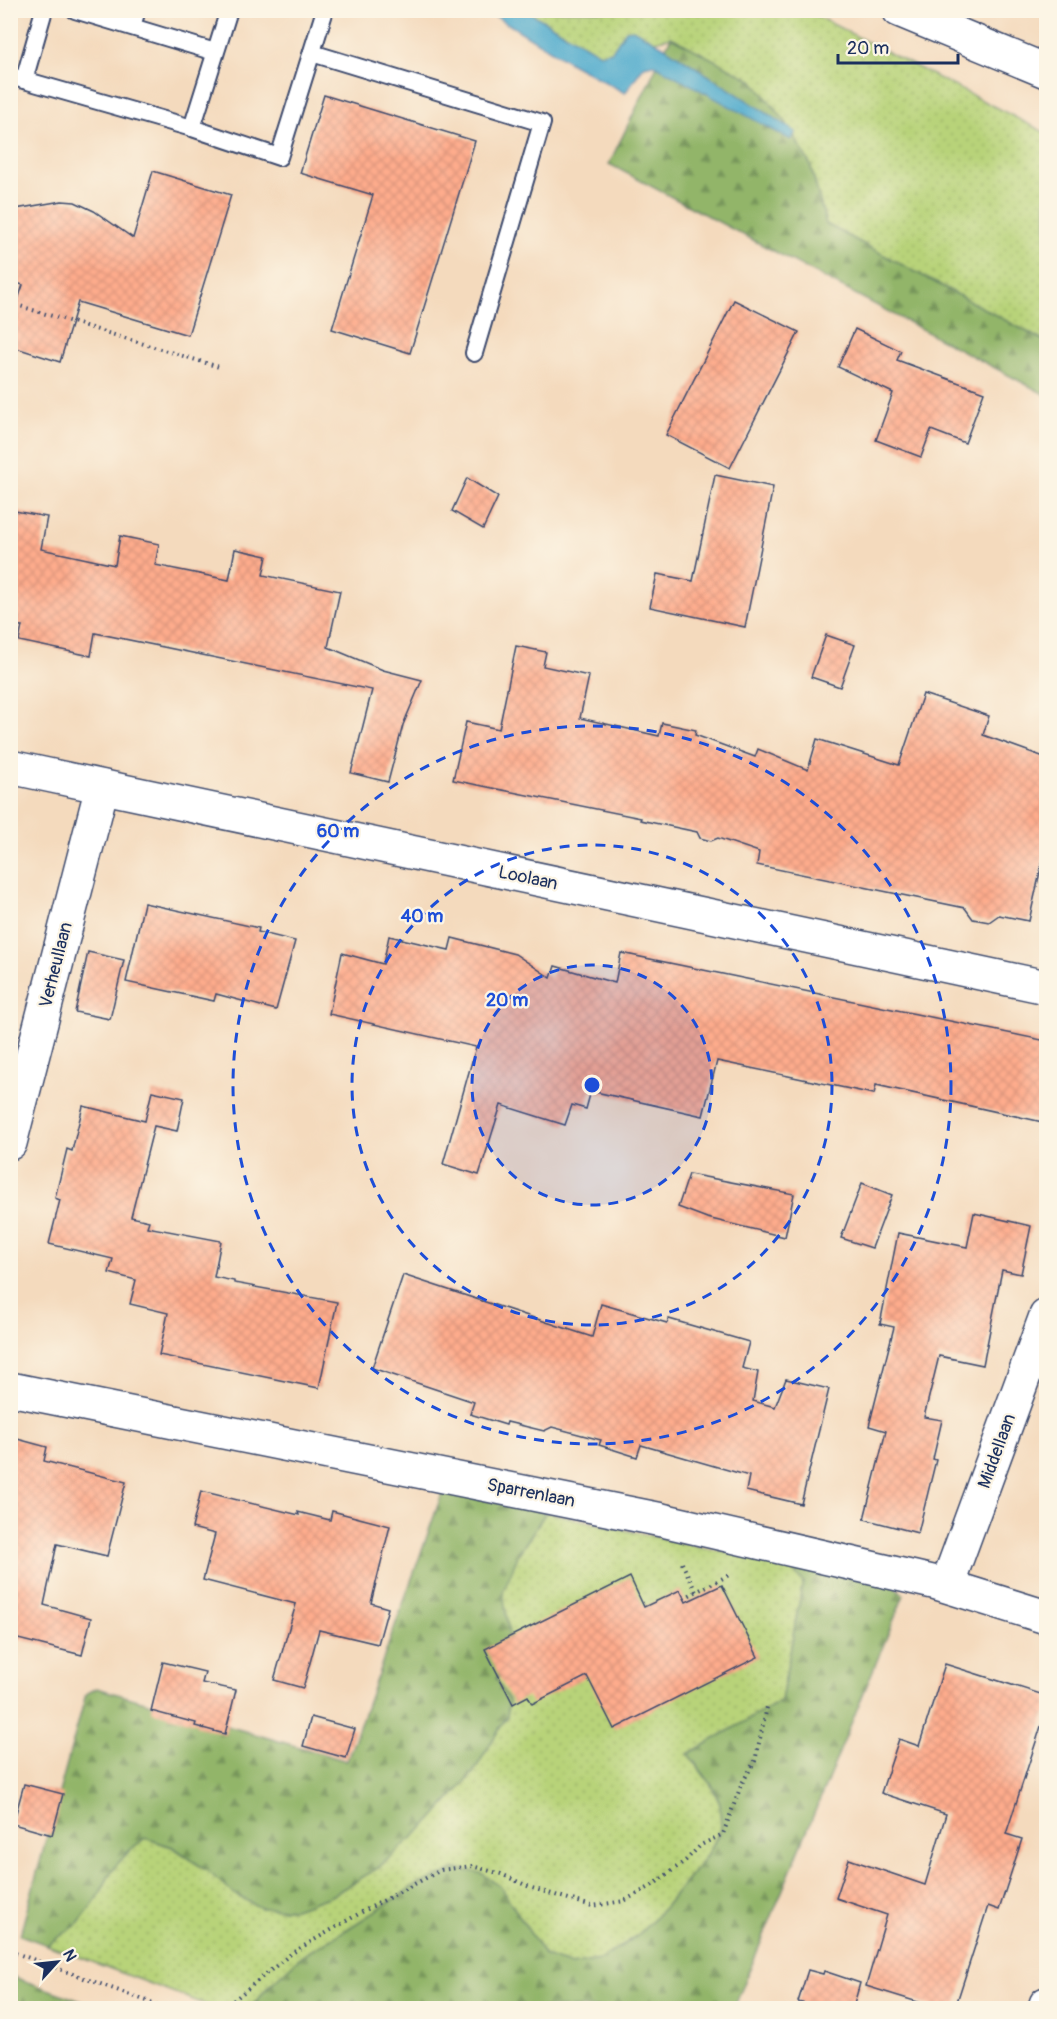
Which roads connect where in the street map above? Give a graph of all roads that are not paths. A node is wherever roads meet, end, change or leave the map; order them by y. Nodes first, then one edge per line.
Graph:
1 (44, 10) edge
2 (75, 10) edge
3 (229, 10) edge
4 (325, 10) edge
5 (899, 10) edge
6 (134, 18) edge
7 (215, 52) junction
8 (312, 53) junction
9 (1047, 71) edge
10 (17, 78) edge
11 (192, 128) junction
12 (474, 353) dead end
13 (10, 767) edge
14 (102, 788) junction
15 (1047, 987) edge
16 (10, 1143) edge
17 (1047, 1316) edge
18 (10, 1389) edge
19 (947, 1586) junction
20 (1047, 1617) edge

1 - 10 lane
2 - 6 lane
3 - 7 lane
4 - 8 lane
5 - 9 main road
6 - 7 lane
7 - 11 lane
8 - 11 lane
8 - 12 lane
10 - 11 lane
13 - 14 main road, Loolaan
14 - 15 main road, Loolaan
14 - 16 main road, Verheullaan
17 - 19 main road, Middellaan
18 - 19 main road, Sparrenlaan
19 - 20 main road, Sparrenlaan

